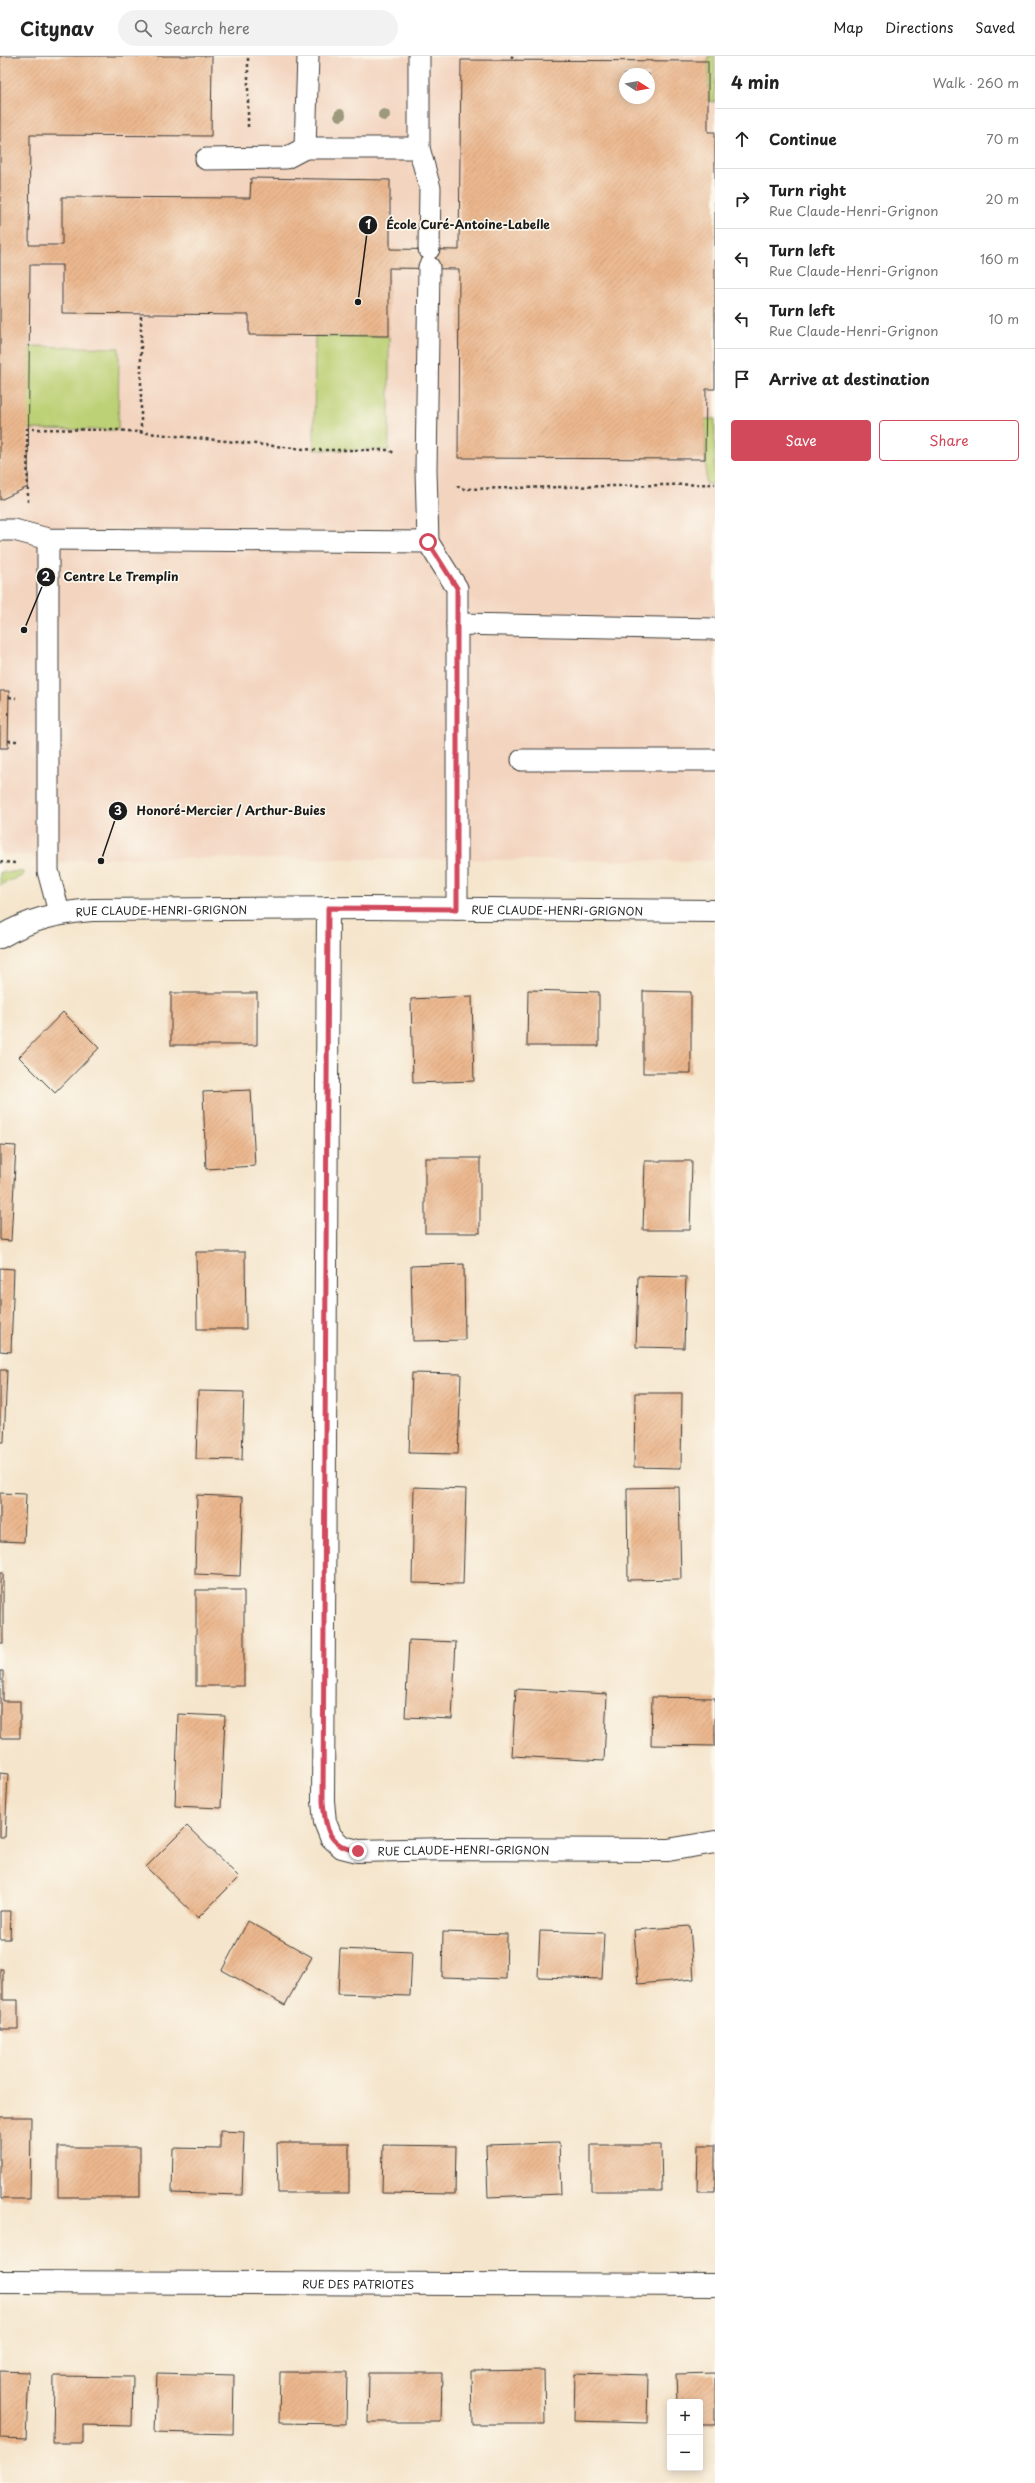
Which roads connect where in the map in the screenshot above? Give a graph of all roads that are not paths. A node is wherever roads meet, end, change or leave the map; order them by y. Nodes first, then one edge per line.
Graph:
1 (308, 56) edge
2 (419, 56) edge
3 (305, 148) junction
4 (419, 148) junction
5 (206, 159) dead end
6 (0, 530) edge
7 (48, 539) junction
8 (428, 542) junction
9 (457, 624) junction
10 (715, 629) edge
11 (522, 760) dead end
12 (715, 760) edge
13 (328, 908) junction
14 (457, 909) junction
15 (715, 911) edge
16 (59, 912) junction
17 (0, 937) edge
18 (715, 1842) edge
19 (0, 2282) edge
20 (715, 2285) edge

1 - 3 lane
2 - 4 lane
3 - 4 lane
3 - 5 lane
4 - 8 lane
6 - 7 lane
7 - 8 lane
7 - 16 lane
8 - 9 lane
9 - 10 lane
9 - 14 lane
11 - 12 lane
13 - 14 street, RUE CLAUDE-HENRI-GRIGNON
13 - 16 street, RUE CLAUDE-HENRI-GRIGNON
13 - 18 street, RUE CLAUDE-HENRI-GRIGNON
14 - 15 street, RUE CLAUDE-HENRI-GRIGNON
16 - 17 street, RUE CLAUDE-HENRI-GRIGNON
19 - 20 street, RUE DES PATRIOTES

